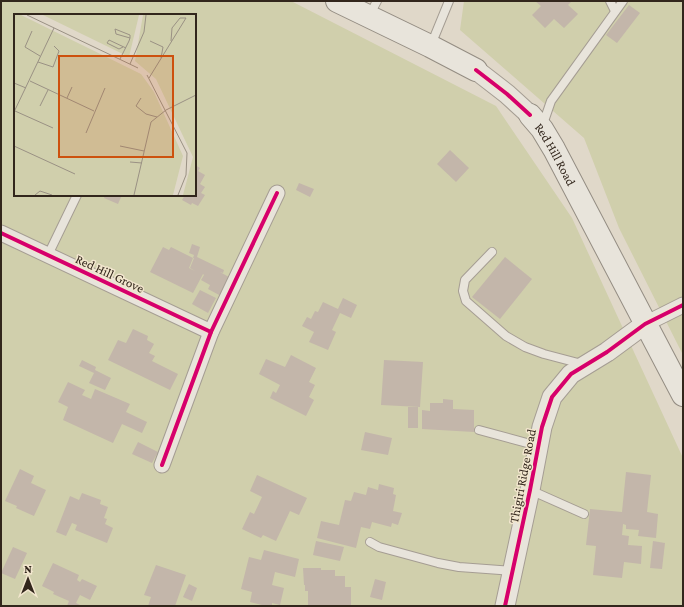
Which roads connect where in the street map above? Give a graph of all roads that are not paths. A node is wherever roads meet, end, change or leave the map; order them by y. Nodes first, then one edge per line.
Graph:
1 (337, 1) edge
2 (449, 1) edge
3 (610, 1) edge
4 (623, 1) edge
5 (373, 9) edge
6 (615, 11) junction
7 (430, 46) junction
8 (476, 70) joint
9 (536, 122) junction
10 (277, 193) dead end
11 (77, 196) edge
12 (1, 233) edge
13 (492, 252) dead end
14 (48, 255) junction
15 (683, 305) edge
16 (645, 324) junction
17 (211, 332) junction
18 (587, 364) junction
19 (683, 396) edge
20 (479, 430) dead end
21 (538, 446) junction
22 (162, 465) dead end
23 (530, 490) junction
24 (584, 514) dead end
25 (370, 542) dead end
26 (513, 571) junction
27 (505, 606) edge

1 - 5 main road, Red Hill Road
2 - 7 lane
3 - 6 lane
4 - 6 lane
5 - 7 main road, Red Hill Road
6 - 9 lane
7 - 8 main road, Red Hill Road
8 - 9 street, Red Hill Road
9 - 16 main road, Red Hill Road
10 - 17 street
11 - 14 lane
12 - 14 street, Red Hill Grove
13 - 18 lane
14 - 17 street, Red Hill Grove
15 - 16 street
16 - 18 street, Thigiri Ridge Road
16 - 19 main road, Red Hill Road
17 - 22 street
18 - 21 street, Thigiri Ridge Road
20 - 21 lane
21 - 23 street, Thigiri Ridge Road
23 - 24 lane
23 - 26 street, Thigiri Ridge Road
25 - 26 lane
26 - 27 street, Thigiri Ridge Road

